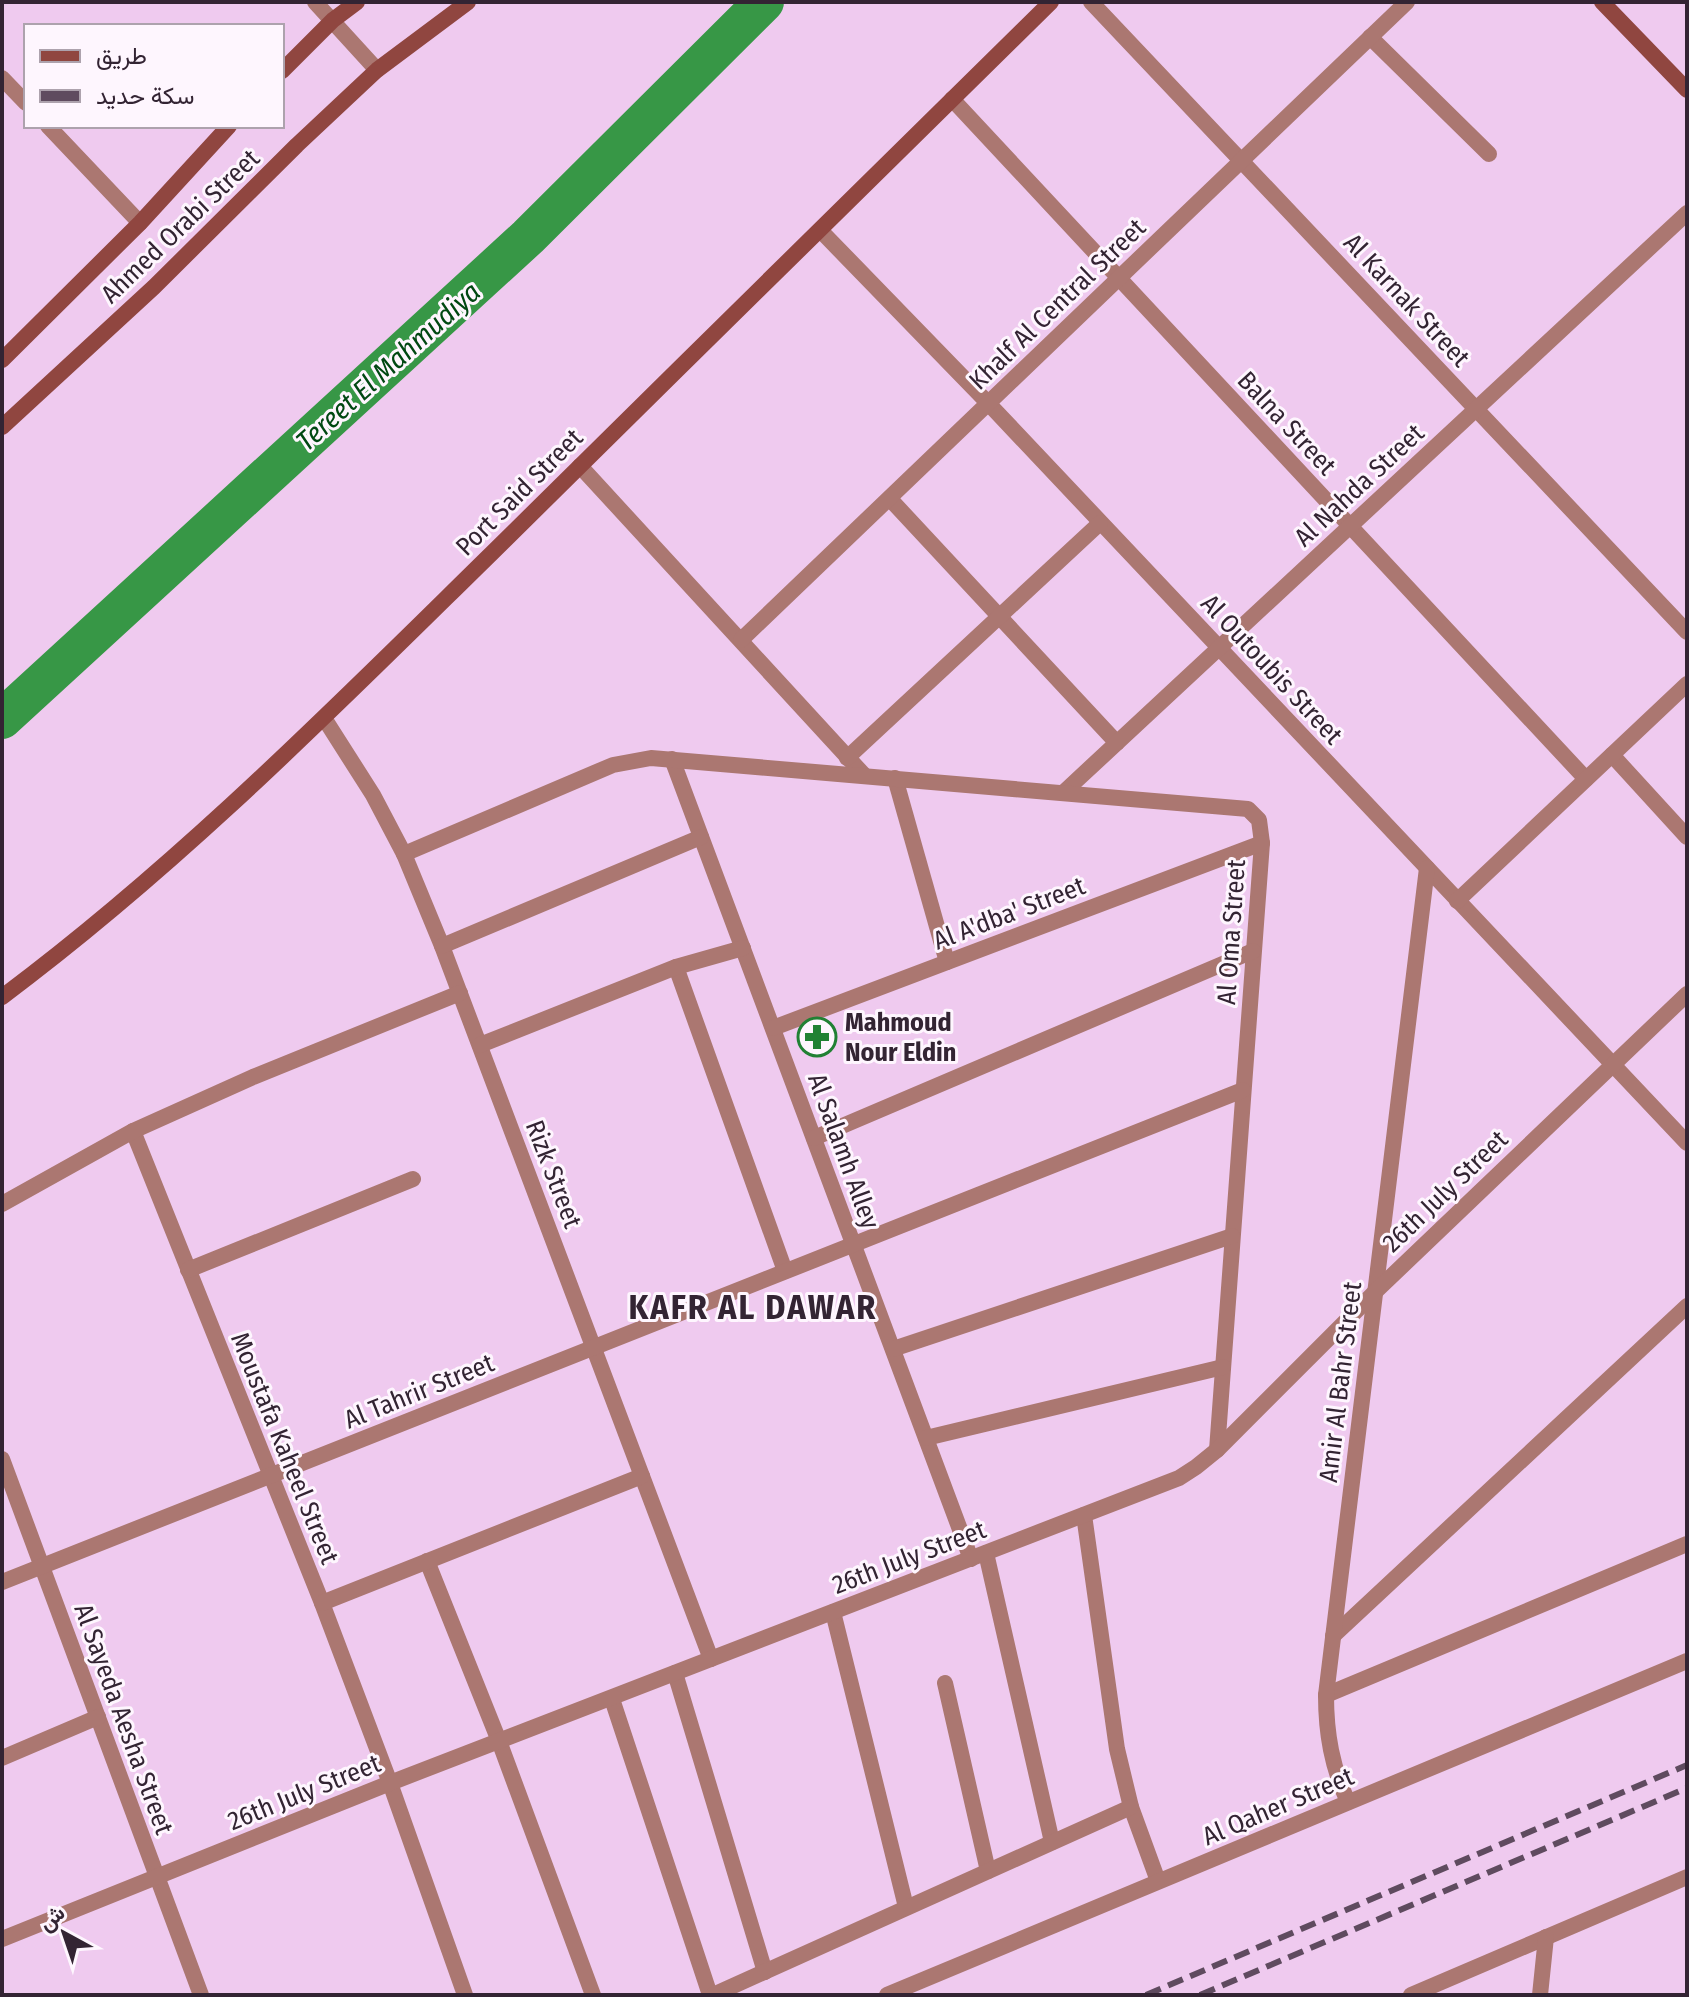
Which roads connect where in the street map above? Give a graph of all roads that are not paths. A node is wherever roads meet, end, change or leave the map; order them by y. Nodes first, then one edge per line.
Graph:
1 (315, 2) edge
2 (357, 2) edge
3 (468, 2) edge
4 (1051, 2) edge
5 (1091, 2) edge
6 (1407, 2) edge
7 (1602, 2) edge
8 (333, 20) junction
9 (1370, 37) junction
10 (284, 69) edge
11 (377, 70) junction
12 (2, 78) edge
13 (1687, 90) edge
14 (952, 99) junction
15 (24, 101) edge
16 (50, 128) edge
17 (227, 128) edge
18 (1489, 154) dead end
19 (1241, 160) junction
20 (1687, 213) edge
21 (140, 223) junction
22 (820, 230) junction
23 (1119, 278) junction
24 (2, 360) edge
25 (988, 403) junction
26 (1477, 409) junction
27 (2, 427) edge
28 (580, 466) junction
29 (890, 499) junction
30 (1100, 523) junction
31 (1350, 526) junction
32 (999, 616) junction
33 (1687, 632) edge
34 (741, 640) junction
35 (1219, 649) junction
36 (1687, 684) edge
37 (324, 718) junction
38 (1117, 743) junction
39 (1612, 755) junction
40 (847, 758) junction
41 (672, 759) junction
42 (863, 774) junction
43 (895, 778) junction
44 (1586, 779) junction
45 (1064, 792) junction
46 (701, 837) junction
47 (1687, 837) edge
48 (1262, 843) junction
49 (404, 854) junction
50 (1427, 868) junction
51 (1457, 901) junction
52 (442, 946) junction
53 (743, 948) junction
54 (1253, 951) junction
55 (947, 962) junction
56 (676, 967) junction
57 (460, 993) junction
58 (1687, 994) edge
59 (2, 997) edge
60 (773, 1028) junction
61 (480, 1045) junction
62 (1612, 1065) junction
63 (1243, 1090) junction
64 (133, 1131) junction
65 (814, 1138) junction
66 (1687, 1143) edge
67 (413, 1179) dead end
68 (2, 1204) edge
69 (1232, 1236) junction
70 (853, 1243) junction
71 (188, 1270) junction
72 (785, 1271) junction
73 (1376, 1291) junction
74 (1687, 1306) edge
75 (593, 1347) junction
76 (893, 1349) junction
77 (1223, 1367) junction
78 (926, 1438) junction
79 (1217, 1450) junction
80 (2, 1459) edge
81 (271, 1475) junction
82 (642, 1476) junction
83 (1084, 1515) junction
84 (1687, 1544) edge
85 (979, 1556) junction
86 (427, 1561) junction
87 (42, 1566) junction
88 (2, 1582) edge
89 (322, 1603) junction
90 (833, 1612) junction
91 (1333, 1636) junction
92 (711, 1659) junction
93 (1687, 1661) edge
94 (675, 1673) junction
95 (945, 1683) dead end
96 (1326, 1695) junction
97 (612, 1699) junction
98 (98, 1717) junction
99 (499, 1741) junction
100 (2, 1758) edge
101 (390, 1783) junction
102 (1348, 1802) junction
103 (1131, 1807) junction
104 (1052, 1842) junction
105 (988, 1871) junction
106 (157, 1877) junction
107 (1687, 1877) edge
108 (1158, 1881) junction
109 (906, 1907) junction
110 (1546, 1937) junction
111 (2, 1939) edge
112 (765, 1972) junction
113 (201, 1995) edge
114 (465, 1995) edge
115 (593, 1995) edge
116 (712, 1995) edge
117 (887, 1995) edge
118 (1411, 1995) edge
119 (1540, 1995) edge

1 - 8 street
2 - 8 main road
3 - 11 main road, Ahmed Orabi Street
4 - 14 main road, Port Said Street
5 - 19 street, Al Karnak Street
6 - 9 street, Khalf Al Central Street
7 - 13 main road
8 - 10 main road
8 - 11 street
9 - 18 street
9 - 19 street, Khalf Al Central Street
11 - 27 main road, Ahmed Orabi Street
12 - 15 street
14 - 22 main road, Port Said Street
14 - 23 street, Balna Street
16 - 21 street
17 - 21 main road, Ahmed Orabi Street
19 - 23 street, Khalf Al Central Street
19 - 26 street, Al Karnak Street
20 - 26 street, Al Nahda Street
21 - 24 main road, Ahmed Orabi Street
22 - 25 street, Al Outoubis Street
22 - 28 main road, Port Said Street
23 - 25 street, Khalf Al Central Street
23 - 31 street, Balna Street
25 - 29 street, Khalf Al Central Street
25 - 30 street, Al Outoubis Street
26 - 31 street, Al Nahda Street
26 - 33 street, Al Karnak Street
28 - 34 street
28 - 37 main road, Port Said Street
29 - 32 street
29 - 34 street, Khalf Al Central Street
30 - 32 street
30 - 35 street, Al Outoubis Street
31 - 35 street, Al Nahda Street
31 - 44 street, Balna Street
32 - 38 street
32 - 40 street
34 - 40 street
35 - 38 street, Al Nahda Street
35 - 50 street, Al Outoubis Street
36 - 39 street
37 - 49 street, Rizk Street
37 - 59 main road, Port Said Street
38 - 45 street, Al Nahda Street
39 - 44 street
39 - 47 street
40 - 42 street
41 - 42 street, Al Oma Street
41 - 46 street, Al Salamh Alley
41 - 49 street, Al Oma Street
42 - 43 street, Al Oma Street
43 - 45 street, Al Oma Street
43 - 55 street
44 - 51 street
45 - 48 street, Al Oma Street
46 - 52 street
46 - 53 street, Al Salamh Alley
48 - 54 street, Al Oma Street
48 - 55 street, Al A'dba' Street
49 - 52 street, Rizk Street
50 - 51 street, Al Outoubis Street
50 - 73 street, Amir Al Bahr Street
51 - 62 street, Al Outoubis Street
52 - 57 street, Rizk Street
53 - 56 street
53 - 60 street, Al Salamh Alley
54 - 63 street, Al Oma Street
54 - 65 street
55 - 60 street, Al A'dba' Street
56 - 61 street
56 - 72 street
57 - 61 street, Rizk Street
57 - 64 street
58 - 62 street, 26th July Street
60 - 65 street, Al Salamh Alley
61 - 75 street, Rizk Street
62 - 66 street, Al Outoubis Street
62 - 73 street, 26th July Street
63 - 69 street, Al Oma Street
63 - 70 street, Al Tahrir Street
64 - 68 street
64 - 71 street, Moustafa Kaheel Street
65 - 70 street, Al Salamh Alley
67 - 71 street
69 - 76 street
69 - 77 street, Al Oma Street
70 - 72 street, Al Tahrir Street
70 - 76 street, Al Salamh Alley
71 - 81 street, Moustafa Kaheel Street
72 - 75 street, Al Tahrir Street
73 - 79 street, 26th July Street
73 - 91 street, Amir Al Bahr Street
74 - 91 street
75 - 81 street, Al Tahrir Street
75 - 82 street, Rizk Street
76 - 78 street, Al Salamh Alley
77 - 78 street
77 - 79 street, Al Oma Street
78 - 85 street, Al Salamh Alley
79 - 83 street, 26th July Street
80 - 87 street, Al Sayeda Aesha Street
81 - 87 street, Al Tahrir Street
81 - 89 street, Moustafa Kaheel Street
82 - 86 street
82 - 92 street, Rizk Street
83 - 85 street, 26th July Street
83 - 103 street
84 - 96 street
85 - 90 street, 26th July Street
85 - 104 street, Al Salamh Alley
86 - 89 street
86 - 99 street
87 - 88 street, Al Tahrir Street
87 - 98 street, Al Sayeda Aesha Street
89 - 101 street, Moustafa Kaheel Street
90 - 92 street, 26th July Street
90 - 109 street
91 - 96 street, Amir Al Bahr Street
92 - 94 street, 26th July Street
93 - 102 street, Al Qaher Street
94 - 97 street, 26th July Street
94 - 112 street
95 - 105 street
96 - 102 street, Amir Al Bahr Street
97 - 99 street, 26th July Street
97 - 116 street
98 - 100 street
98 - 106 street, Al Sayeda Aesha Street
99 - 101 street, 26th July Street
99 - 115 street
101 - 106 street, 26th July Street
101 - 114 street, Moustafa Kaheel Street
102 - 108 street, Al Qaher Street
103 - 104 street
103 - 108 street
104 - 105 street
105 - 109 street
106 - 111 street, 26th July Street
106 - 113 street, Al Sayeda Aesha Street
107 - 110 street
108 - 117 street, Al Qaher Street
109 - 112 street
110 - 118 street
110 - 119 street
112 - 116 street

